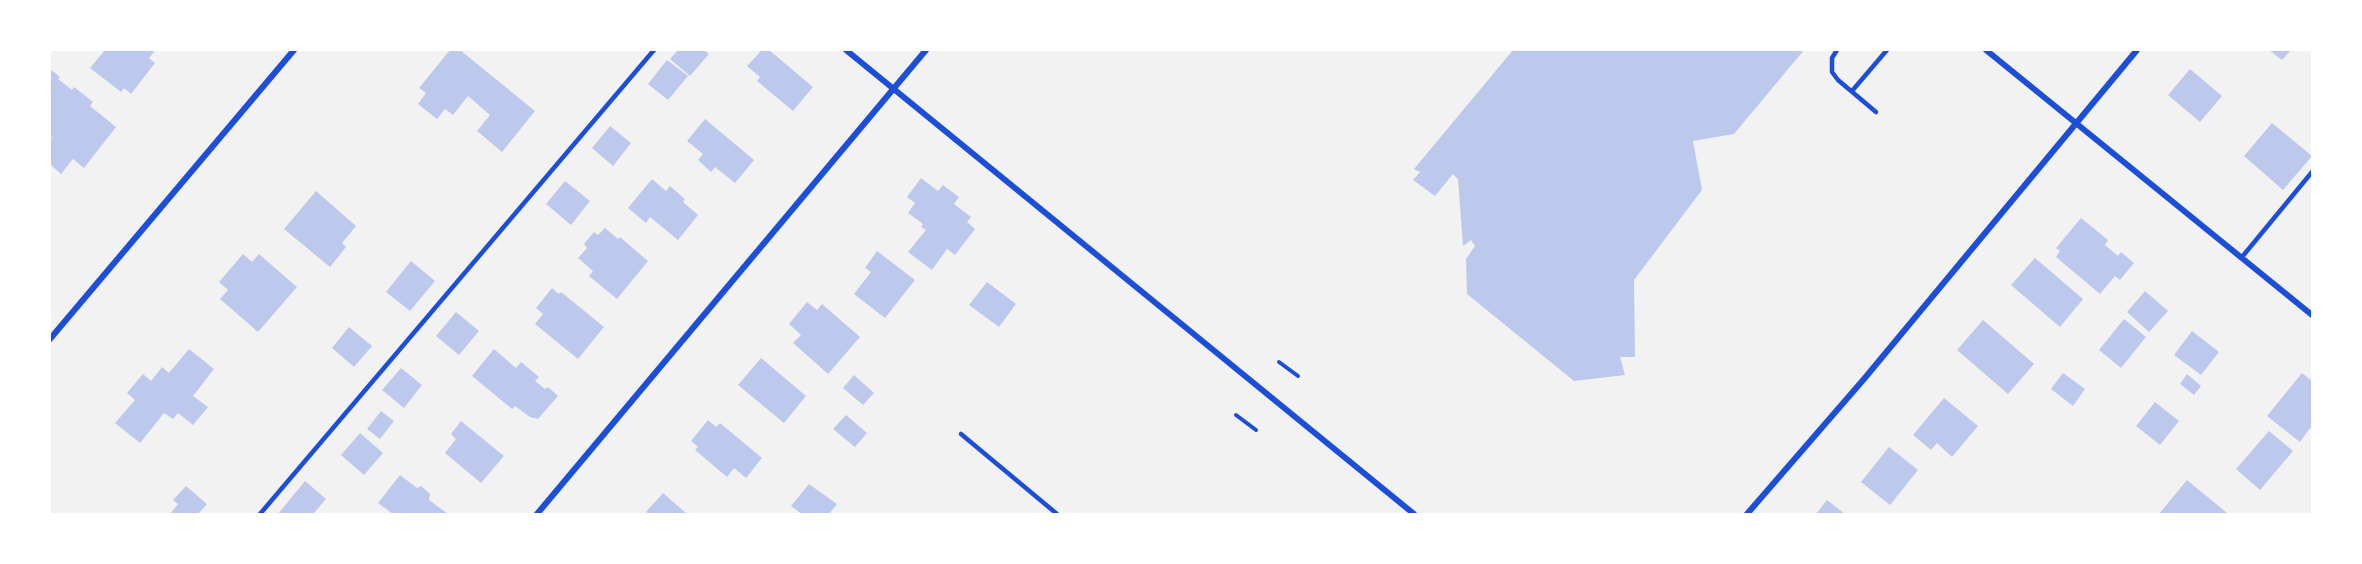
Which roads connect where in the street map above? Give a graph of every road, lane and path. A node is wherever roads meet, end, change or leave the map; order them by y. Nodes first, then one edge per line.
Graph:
1 (294, 50) edge
2 (654, 50) edge
3 (846, 50) edge
4 (926, 50) edge
5 (1837, 50) edge
6 (1887, 50) edge
7 (1986, 50) edge
8 (2137, 50) edge
9 (893, 88) junction
10 (1852, 91) junction
11 (1876, 112) dead end
12 (2076, 122) junction
13 (2313, 172) edge
14 (2242, 257) junction
15 (2313, 315) edge
16 (50, 339) edge
17 (1280, 362) dead end
18 (1298, 376) dead end
19 (1236, 415) dead end
20 (1256, 430) dead end
21 (961, 434) dead end
22 (260, 514) edge
23 (537, 514) edge
24 (1057, 514) edge
25 (1414, 514) edge
26 (1747, 514) edge

1 - 16 street
2 - 22 lane
3 - 9 street
4 - 9 street
5 - 10 lane
6 - 10 lane
7 - 12 street
8 - 12 street
9 - 23 street
9 - 25 street
10 - 11 lane
12 - 14 street
12 - 26 street
13 - 14 lane
14 - 15 street
17 - 18 path
19 - 20 path
21 - 24 lane

